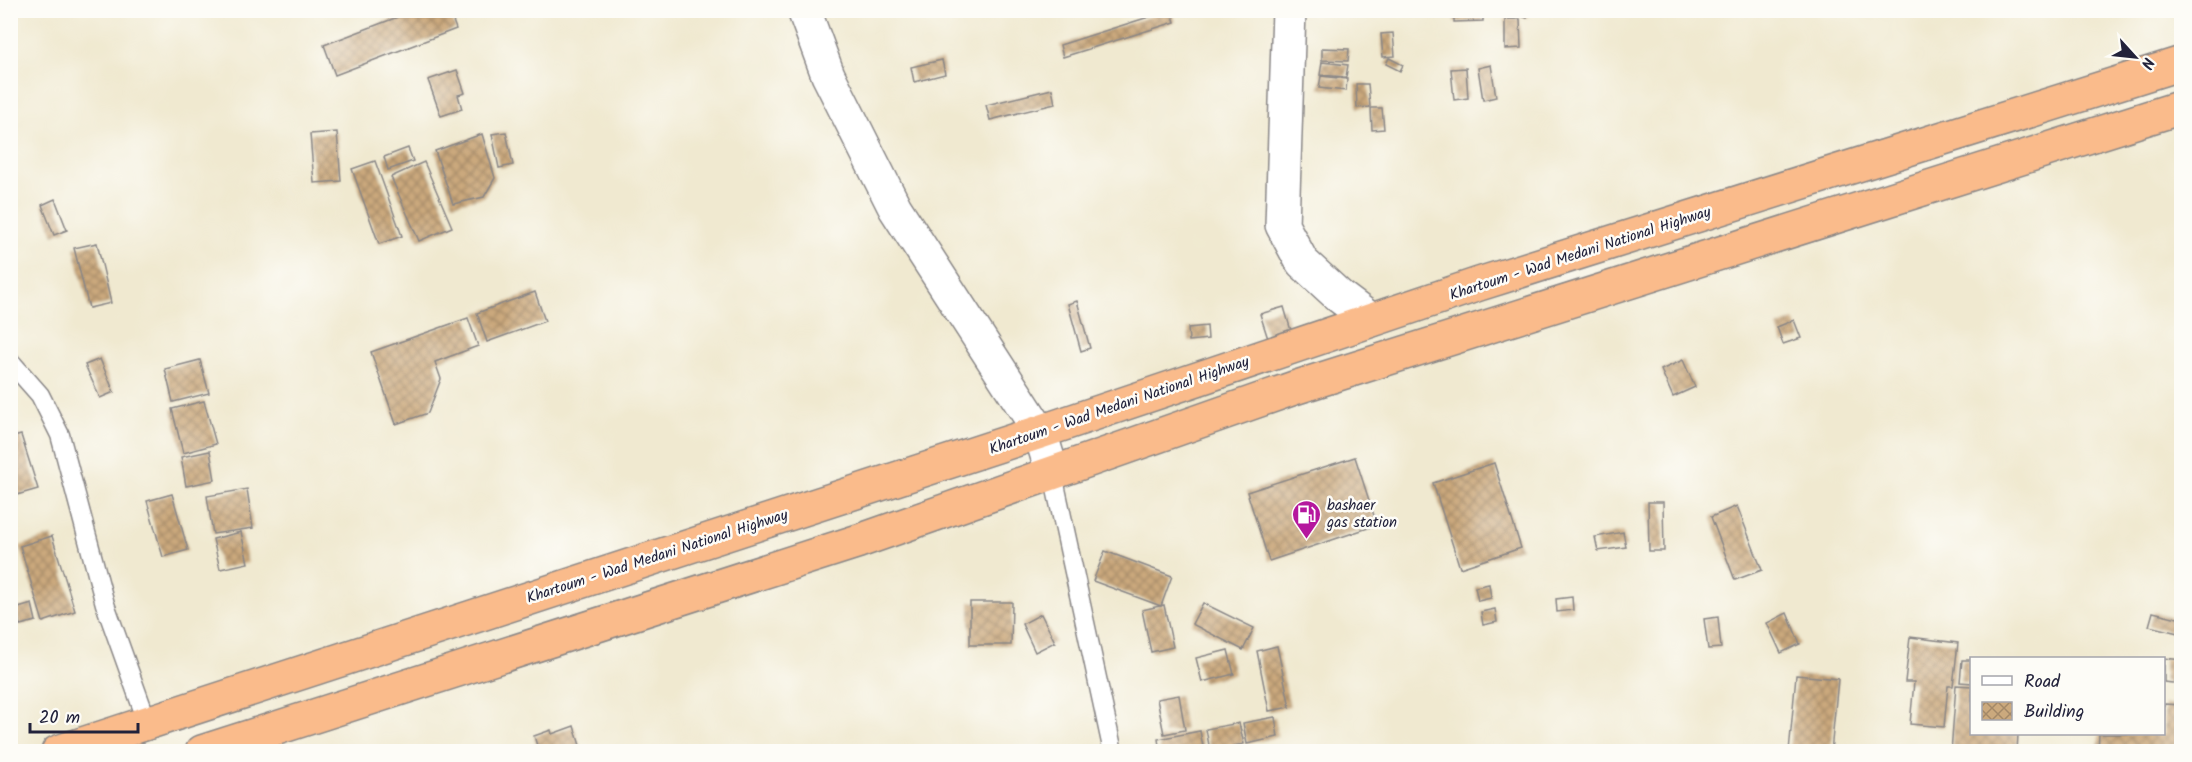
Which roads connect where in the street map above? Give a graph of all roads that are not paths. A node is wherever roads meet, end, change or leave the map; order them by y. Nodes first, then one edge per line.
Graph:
1 (804, 10) edge
2 (1289, 10) edge
3 (2181, 63) edge
4 (2181, 106) edge
5 (1371, 320) junction
6 (10, 361) edge
7 (1040, 432) junction
8 (1053, 475) junction
9 (148, 724) junction
10 (58, 752) edge
11 (202, 752) edge
12 (1113, 752) edge

1 - 7 street
2 - 5 street
3 - 5 highway, Khartoum - Wad Medani National Highway
4 - 8 highway
5 - 7 highway, Khartoum - Wad Medani National Highway
6 - 9 lane
7 - 8 street
7 - 9 highway, Khartoum - Wad Medani National Highway
8 - 11 highway
8 - 12 lane
9 - 10 highway, Khartoum - Wad Medani National Highway

